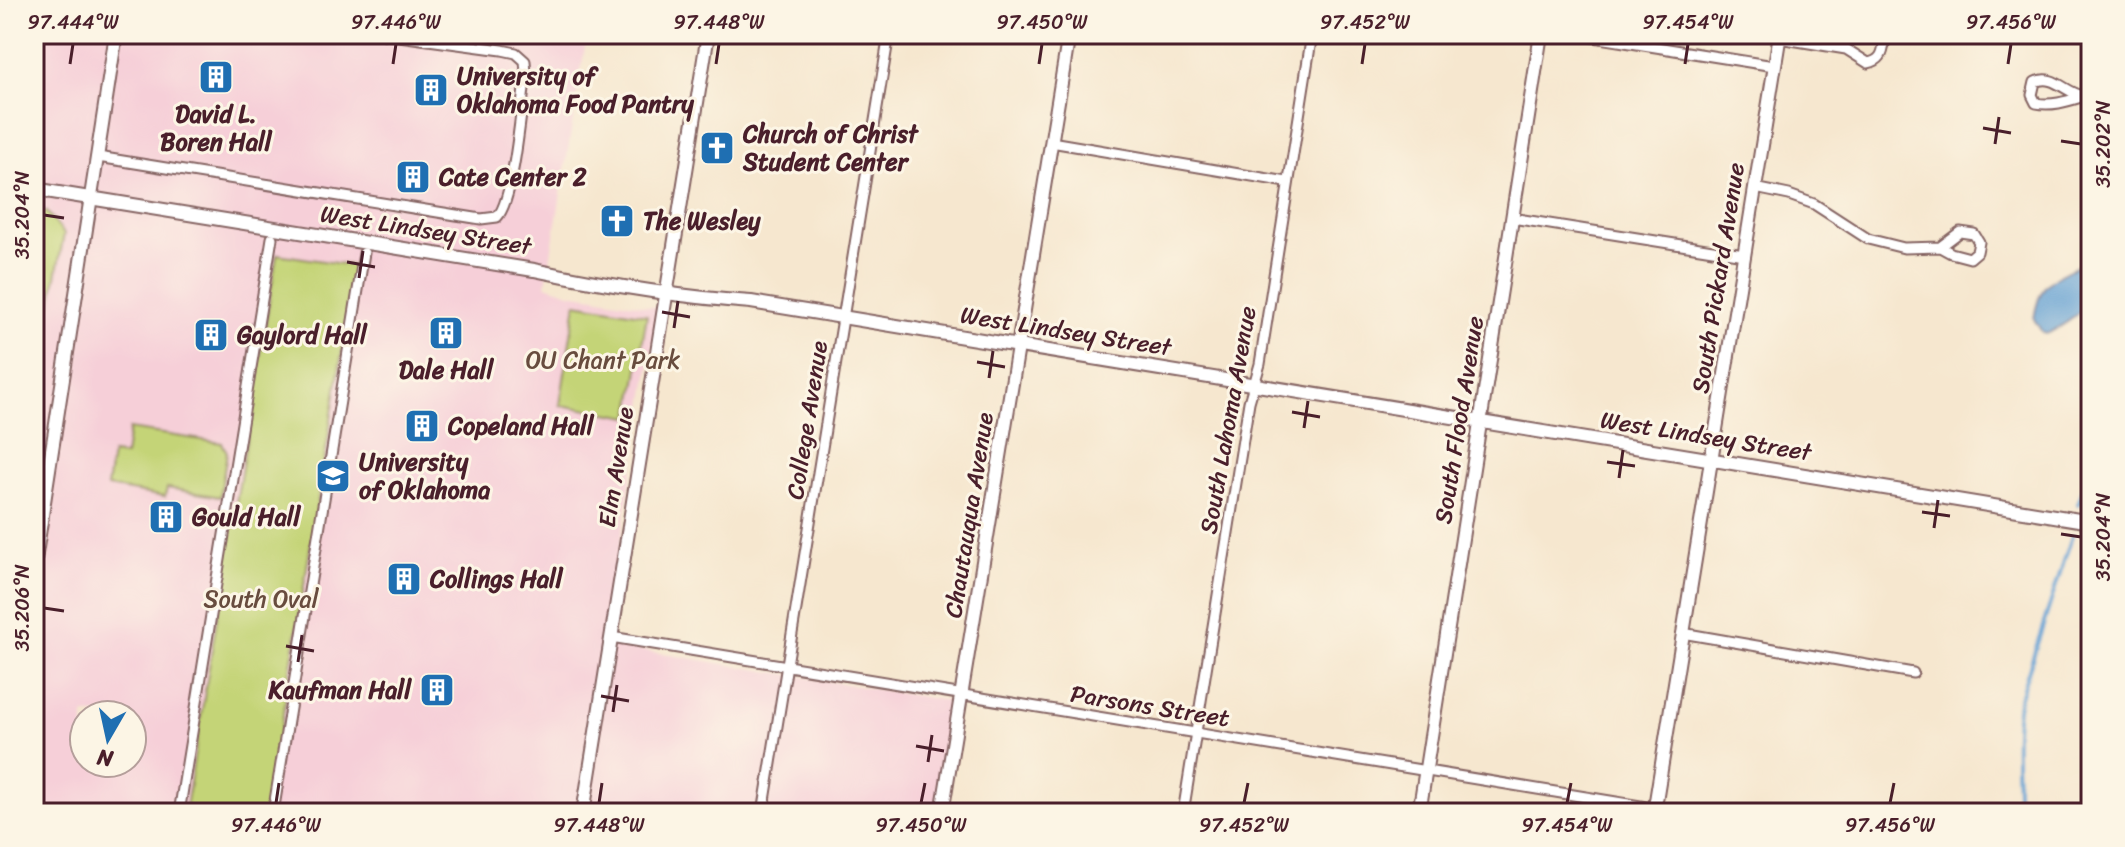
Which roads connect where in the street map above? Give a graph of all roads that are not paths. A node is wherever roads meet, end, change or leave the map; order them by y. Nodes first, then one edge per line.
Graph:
1 (116, 34) edge
2 (384, 34) edge
3 (708, 34) edge
4 (889, 34) edge
5 (1069, 34) edge
6 (1312, 34) edge
7 (1541, 34) edge
8 (1575, 34) edge
9 (1820, 34) edge
10 (1861, 34) edge
11 (1875, 34) edge
12 (1780, 36) edge
13 (1774, 66) junction
14 (2088, 95) edge
15 (1051, 142) junction
16 (98, 157) junction
17 (1287, 182) junction
18 (1755, 188) junction
19 (34, 189) edge
20 (92, 198) junction
21 (1512, 218) junction
22 (272, 238) dead end
23 (1940, 247) dead end
24 (364, 253) dead end
25 (1744, 255) junction
26 (667, 295) junction
27 (844, 317) junction
28 (1019, 345) junction
29 (1254, 385) junction
30 (1480, 421) junction
31 (1711, 459) junction
32 (2091, 522) edge
33 (34, 567) edge
34 (1682, 633) junction
35 (611, 637) junction
36 (787, 667) junction
37 (1913, 673) dead end
38 (962, 695) junction
39 (1196, 733) junction
40 (1426, 770) junction
41 (1654, 811) edge
42 (179, 813) edge
43 (273, 813) edge
44 (583, 813) edge
45 (763, 813) edge
46 (942, 813) edge
47 (1183, 813) edge
48 (1419, 813) edge
49 (1683, 813) edge

1 - 16 street
2 - 16 street
3 - 26 street, Elm Avenue
4 - 27 street, College Avenue
5 - 15 street, Chautauqua Avenue
6 - 17 street, South Lahoma Avenue
7 - 21 street, South Flood Avenue
8 - 13 street
9 - 10 street
11 - 12 street
12 - 13 street, South Pickard Avenue
13 - 18 street, South Pickard Avenue
14 - 14 street
15 - 17 street
15 - 28 street, Chautauqua Avenue
16 - 20 street
17 - 29 street, South Lahoma Avenue
18 - 23 street
18 - 25 street, South Pickard Avenue
19 - 20 street, West Lindsey Street
20 - 26 street, West Lindsey Street
20 - 33 street
21 - 25 street
21 - 30 street, South Flood Avenue
22 - 42 street
24 - 43 street
25 - 31 street, South Pickard Avenue
26 - 27 street, West Lindsey Street
26 - 35 street, Elm Avenue
27 - 28 street, West Lindsey Street
27 - 36 street, College Avenue
28 - 29 street, West Lindsey Street
28 - 38 street, Chautauqua Avenue
29 - 30 street, West Lindsey Street
29 - 39 street, South Lahoma Avenue
30 - 31 street, West Lindsey Street
30 - 40 street, South Flood Avenue
31 - 32 street, West Lindsey Street
31 - 34 street, South Pickard Avenue
34 - 37 street
34 - 41 street, South Pickard Avenue
35 - 36 street, Parsons Street
35 - 44 street, Elm Avenue
36 - 38 street, Parsons Street
36 - 45 street, College Avenue
38 - 39 street, Parsons Street
38 - 46 street, Chautauqua Avenue
39 - 40 street, Parsons Street
39 - 47 street, South Lahoma Avenue
40 - 41 street, Parsons Street
40 - 48 street, South Flood Avenue
41 - 49 street, Parsons Street

